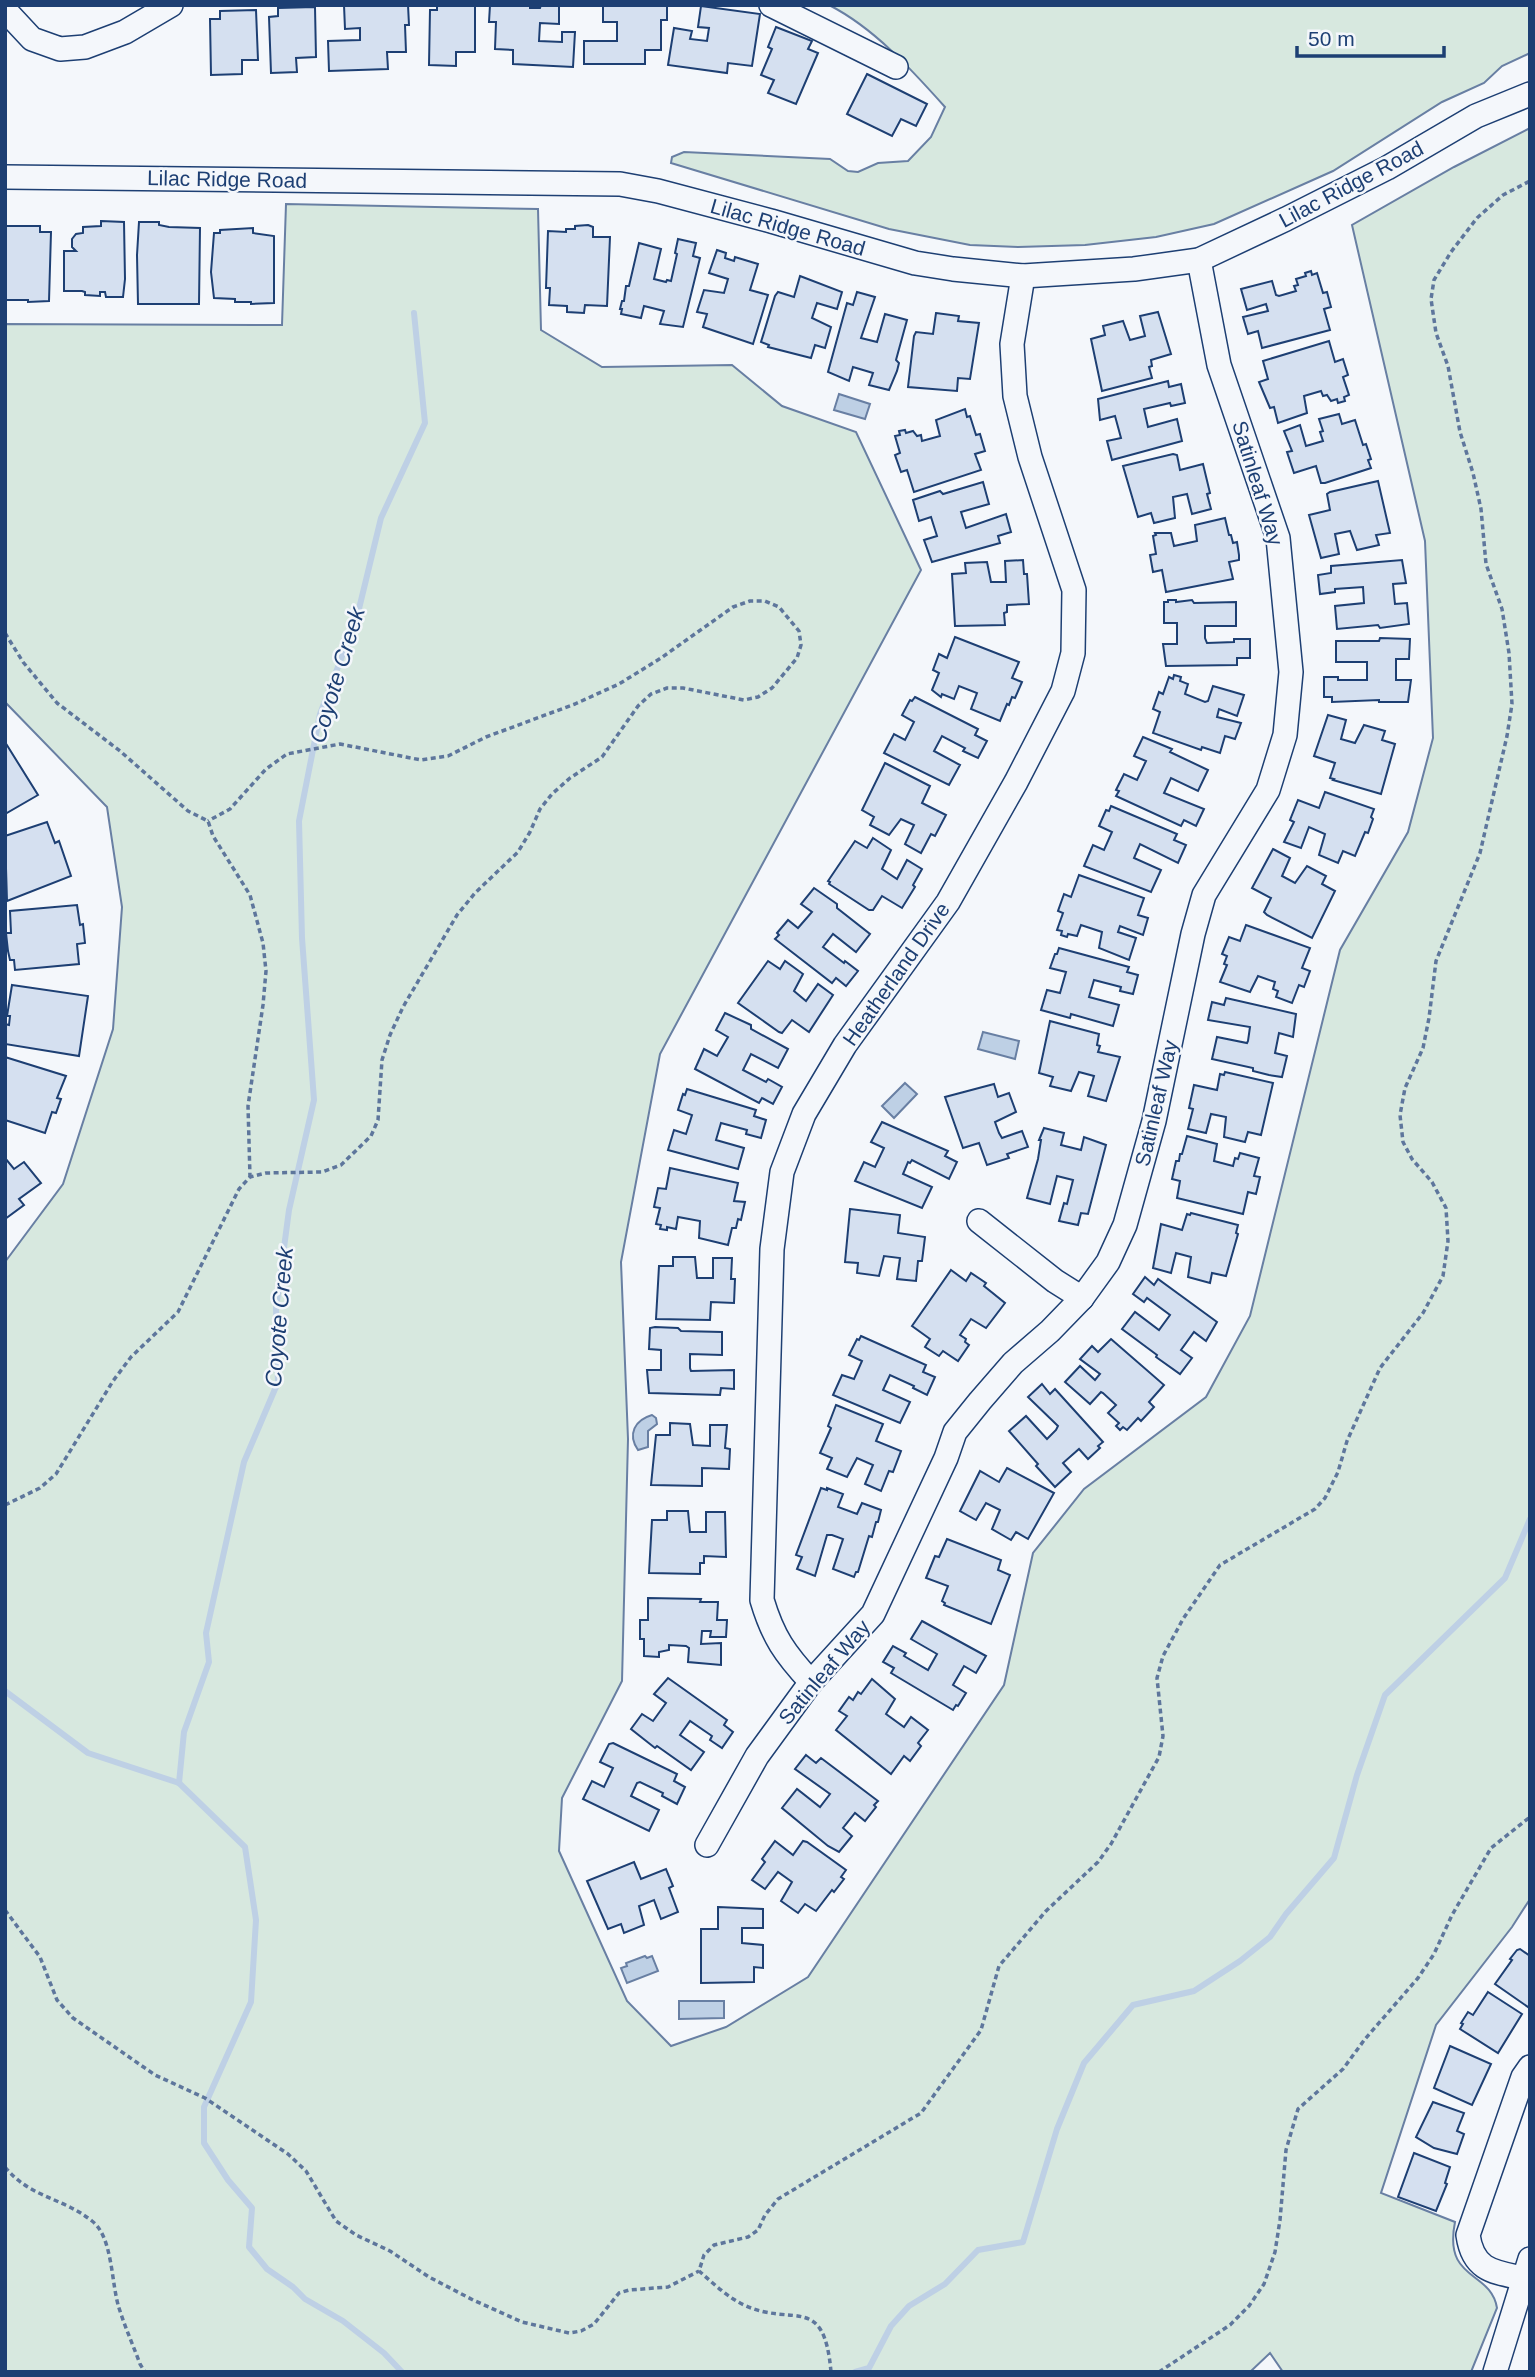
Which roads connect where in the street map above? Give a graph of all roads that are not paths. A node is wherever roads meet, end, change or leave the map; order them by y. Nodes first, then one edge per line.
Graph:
1 (171, 5) edge
2 (771, 5) edge
3 (5, 10) edge
4 (896, 67) dead end
5 (1530, 94) edge
6 (5, 177) edge
7 (1199, 260) junction
8 (1023, 276) junction
9 (979, 1222) dead end
10 (1082, 1298) junction
11 (811, 1682) junction
12 (707, 1845) dead end
13 (1530, 2067) edge
14 (1526, 2269) edge
15 (1495, 2372) edge

1 - 3 street
2 - 4 street
5 - 7 street, Lilac Ridge Road
6 - 8 street, Lilac Ridge Road
7 - 8 street, Lilac Ridge Road
7 - 10 street, Satinleaf Way
8 - 11 street, Heatherland Drive
9 - 10 street
10 - 11 street, Satinleaf Way
11 - 12 street, Satinleaf Way
13 - 14 street
14 - 15 street

